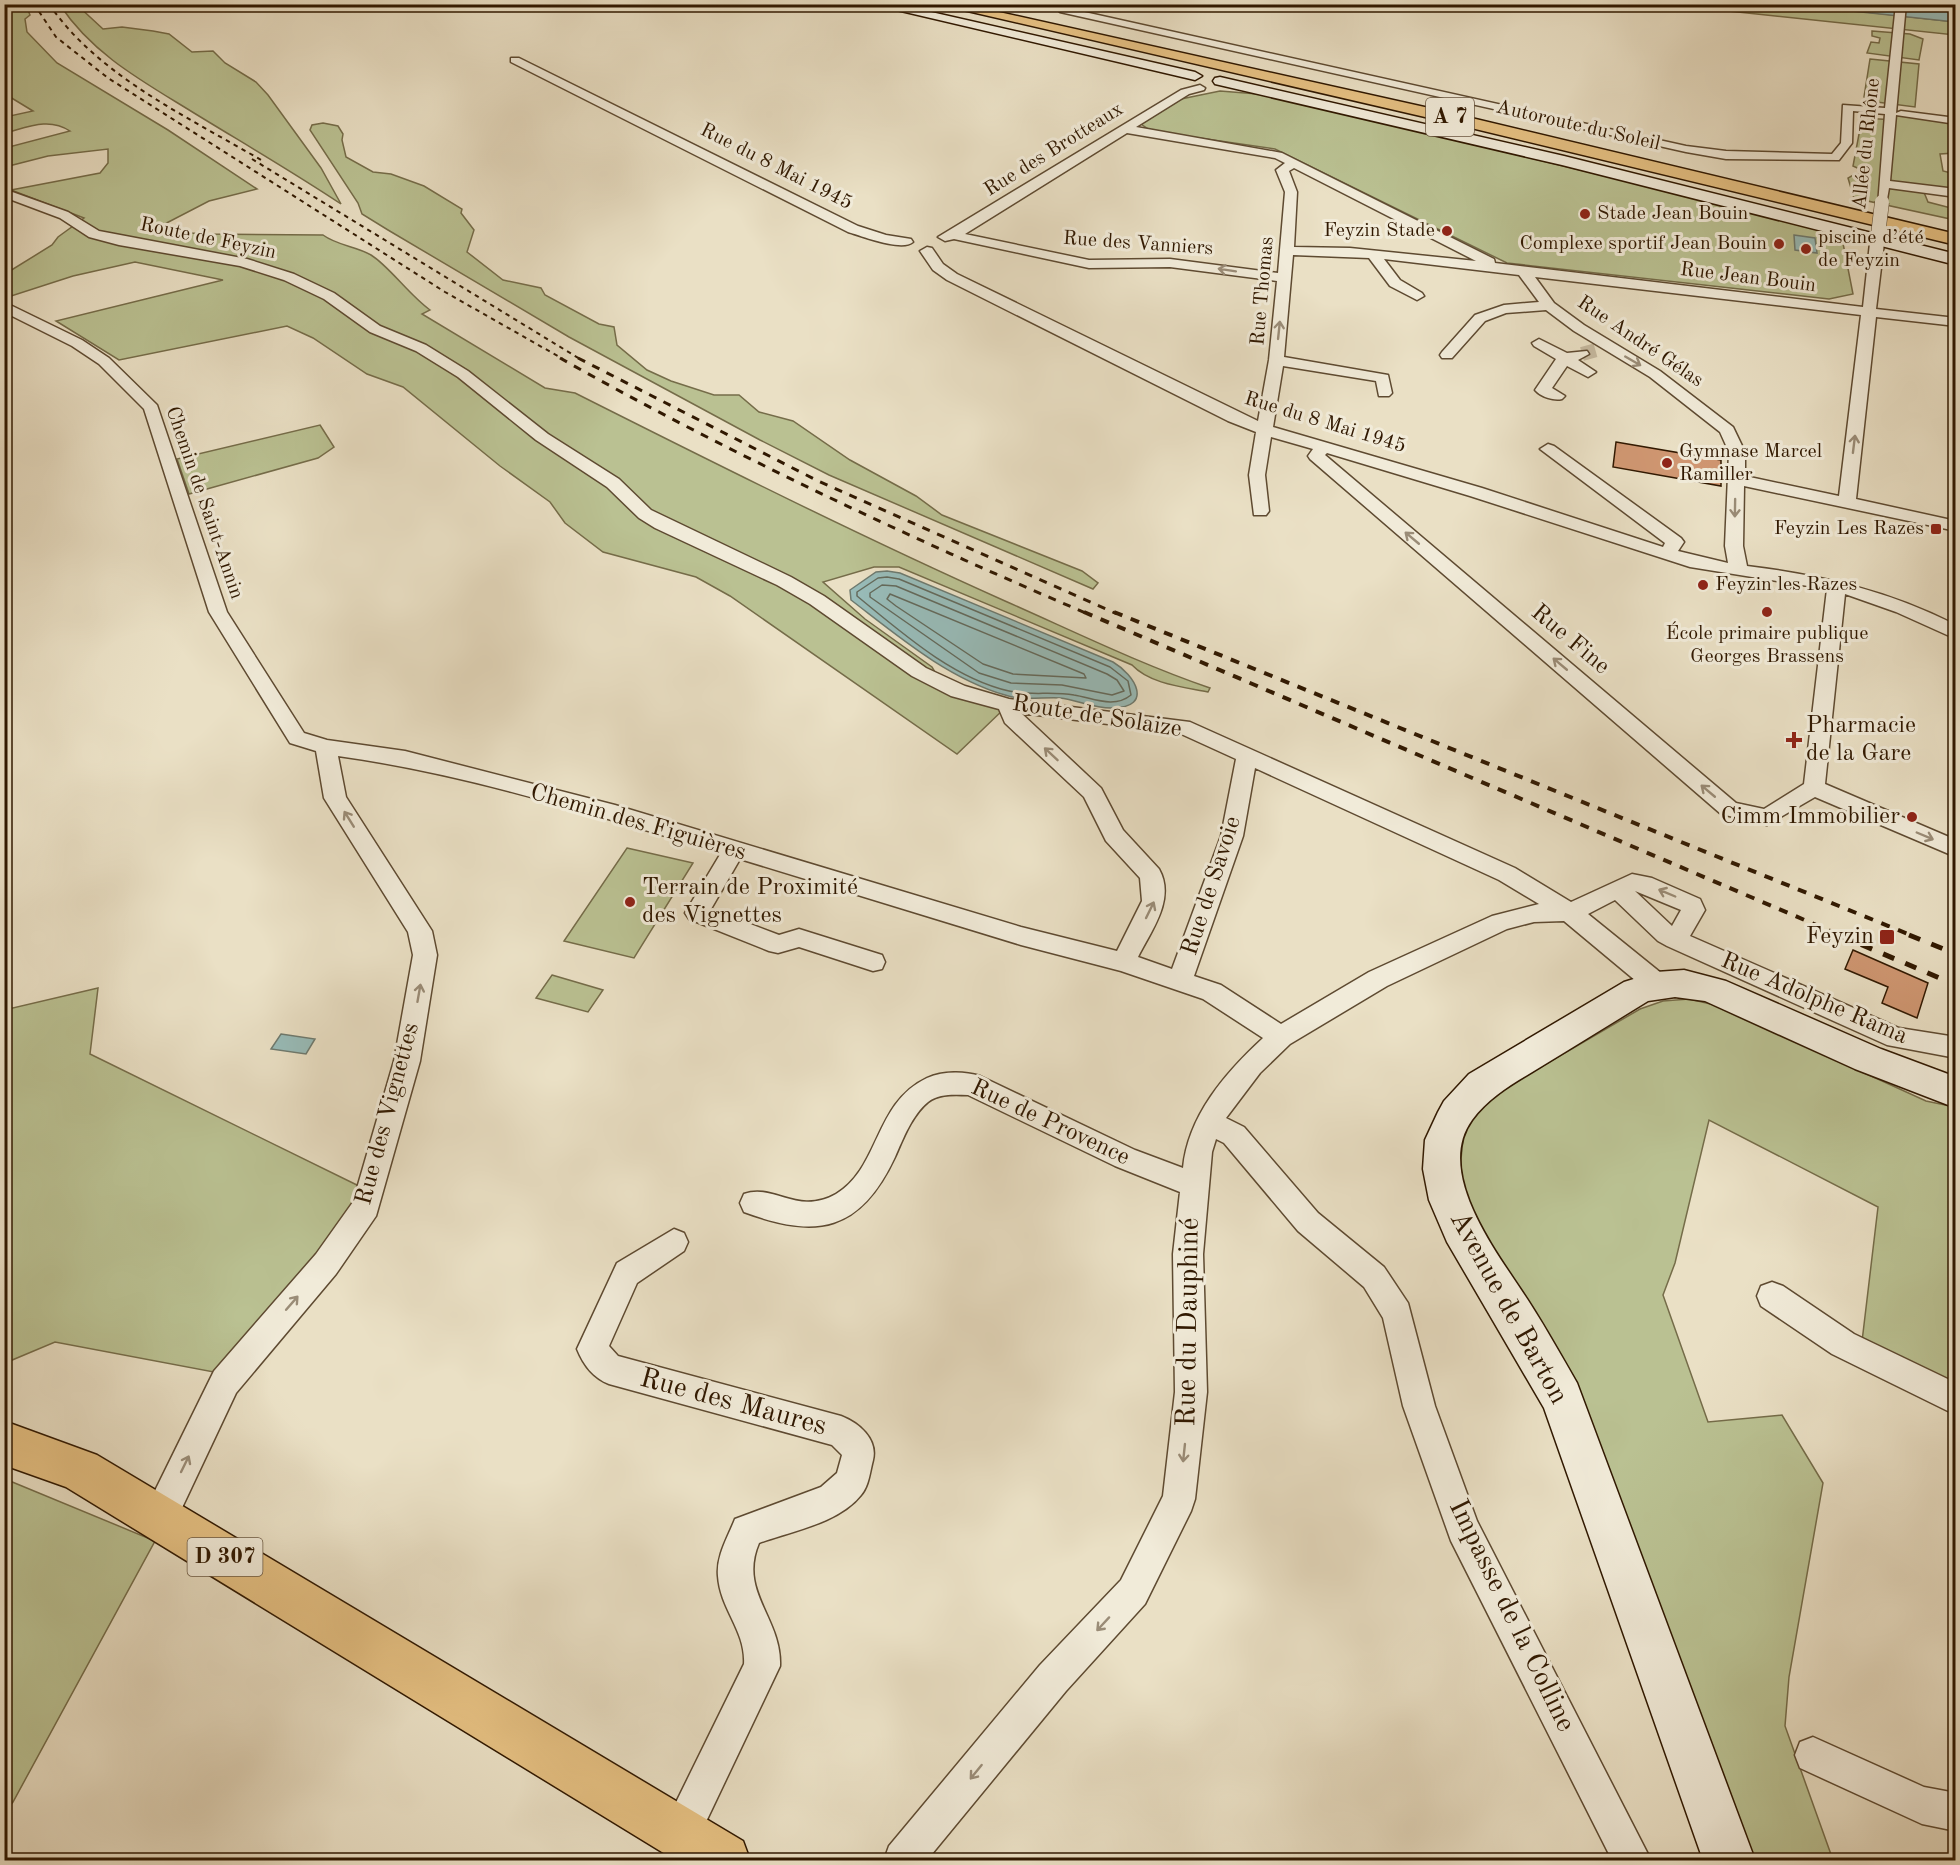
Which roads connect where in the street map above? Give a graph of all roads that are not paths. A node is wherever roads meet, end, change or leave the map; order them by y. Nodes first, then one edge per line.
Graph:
1 (877, 4) edge
2 (943, 4) edge
3 (971, 4) edge
4 (1071, 4) edge
5 (1901, 4) edge
6 (515, 60) dead end
7 (1191, 84) junction
8 (1883, 111) dead end
9 (1901, 114) dead end
10 (1956, 121) edge
11 (1126, 129) junction
12 (1293, 164) junction
13 (1884, 184) junction
14 (4, 193) edge
15 (1956, 193) edge
16 (1956, 231) edge
17 (944, 236) junction
18 (1956, 240) edge
19 (927, 251) junction
20 (1286, 251) junction
21 (1374, 255) junction
22 (1956, 260) edge
23 (1498, 267) junction
24 (1524, 272) junction
25 (1284, 278) junction
26 (1417, 296) dead end
27 (4, 306) edge
28 (1549, 306) junction
29 (1871, 312) junction
30 (1956, 322) edge
31 (1539, 343) dead end
32 (1596, 351) junction
33 (1447, 355) dead end
34 (1564, 359) junction
35 (1276, 360) junction
36 (1588, 372) tunnel mouth
37 (1524, 388) dead end
38 (1384, 393) dead end
39 (1266, 430) junction
40 (1324, 447) junction
41 (1548, 449) dead end
42 (1736, 479) junction
43 (632, 501) joint
44 (1847, 502) junction
45 (1260, 511) dead end
46 (1956, 526) edge
47 (1667, 555) junction
48 (1739, 571) junction
49 (1837, 586) junction
50 (1955, 631) edge
51 (1008, 705) junction
52 (326, 747) junction
53 (1247, 756) junction
54 (1814, 788) junction
55 (1956, 849) edge
56 (734, 850) junction
57 (1617, 888) junction
58 (1571, 912) junction
59 (1676, 940) junction
60 (873, 962) dead end
61 (1124, 962) junction
62 (1180, 980) junction
63 (1657, 984) junction
64 (1281, 1037) junction
65 (1956, 1048) edge
66 (1956, 1093) edge
67 (1208, 1122) junction
68 (1193, 1185) junction
69 (754, 1203) dead end
70 (674, 1242) dead end
71 (1772, 1296) dead end
72 (1956, 1400) edge
73 (4, 1443) edge
74 (160, 1517) junction
75 (1813, 1755) dead end
76 (1956, 1812) edge
77 (680, 1833) junction
78 (724, 1860) edge
79 (903, 1860) edge
80 (1632, 1860) edge
81 (1729, 1860) edge

1 - 7 main road
2 - 18 main road, Autoroute du Soleil / A 7
3 - 16 main road, Autoroute du Soleil / A 7
4 - 8 street
5 - 13 street, Allée du Rhône
6 - 19 street, Rue du 8 Mai 1945
7 - 11 street, Rue des Brotteaux
7 - 22 main road
9 - 10 street
11 - 12 street
11 - 17 street, Rue des Brotteaux
12 - 20 street, Rue Thomas
12 - 23 street
13 - 15 street
13 - 29 street, Allée du Rhône, bridge
14 - 43 street, Route de Feyzin
17 - 19 street, Rue des Brotteaux
25 -> 17 street, Rue des Vanniers
19 - 39 street, Rue du 8 Mai 1945
20 - 21 street, Rue Jean Bouin
20 - 25 street, Rue Thomas
21 - 23 street, Rue Jean Bouin
21 - 26 street
23 - 24 street, Rue Jean Bouin
24 - 28 street, Rue André Gélas
24 - 29 street, Rue Jean Bouin
35 -> 25 street, Rue Thomas
27 - 52 street, Chemin de Saint-Annin
28 - 32 street, Rue André Gélas
28 - 33 street
29 - 30 street, Rue Jean Bouin
44 -> 29 street, Allée du Rhône
31 - 34 street
32 - 34 street
32 -> 42 street, Rue André Gélas
34 - 36 street
34 - 37 street
35 - 38 street
35 - 39 street, Rue Thomas
39 - 40 street, Rue du 8 Mai 1945
39 - 45 street, Rue Thomas
40 - 47 street, Rue du 8 Mai 1945
54 -> 40 street, Rue Fine
41 - 47 street
42 - 44 street
42 -> 48 street, Rue André Gélas
43 - 51 street, Route de Solaize
44 - 46 street
47 - 48 street, Rue du 8 Mai 1945
48 - 49 street, Rue du 8 Mai 1945
49 - 50 street, Rue du 8 Mai 1945
49 - 54 street
51 - 53 street, Route de Solaize
61 -> 51 street
52 - 56 street, Chemin des Figuières
74 -> 52 street, Rue des Vignettes
53 - 58 street, Route de Solaize
53 - 62 street, Rue de Savoie
54 -> 55 street
56 - 60 street
56 - 61 street, Chemin des Figuières
57 - 58 street
57 - 59 street, Rue Adolphe Rama
59 -> 57 street
58 - 63 street, Route de Solaize
58 - 64 street, Rue du Dauphiné
59 - 65 street, Rue Adolphe Rama
61 - 62 street, Chemin des Figuières
62 - 64 street, Chemin des Figuières
63 - 66 main road, Avenue de Barton
63 - 81 main road, Avenue de Barton
64 - 67 street, Rue du Dauphiné
67 - 68 street, Rue du Dauphiné
67 - 80 street, Impasse de la Colline
68 - 69 street, Rue de Provence
68 -> 79 street, Rue du Dauphiné
70 - 77 street, Rue des Maures
71 - 72 street
73 - 74 main road, D 307
74 - 77 main road, D 307
75 - 76 street
77 - 78 main road, D 307

